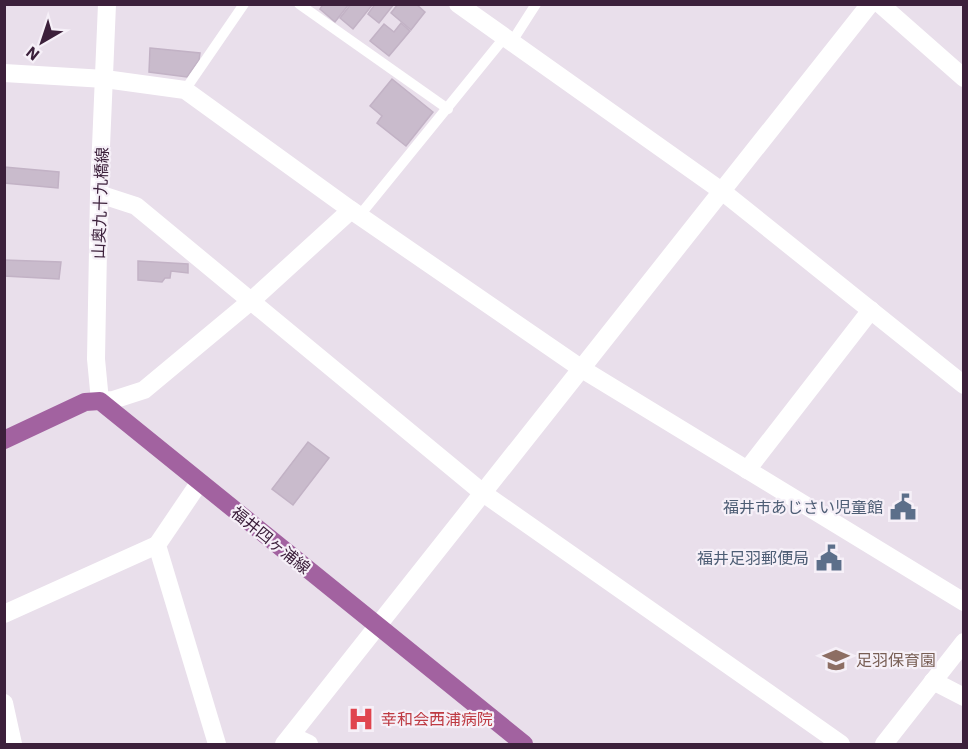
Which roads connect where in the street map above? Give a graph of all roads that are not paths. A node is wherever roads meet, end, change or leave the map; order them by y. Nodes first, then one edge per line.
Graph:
1 (107, 4) edge
2 (244, 4) edge
3 (299, 4) edge
4 (458, 4) edge
5 (536, 4) edge
6 (870, 4) edge
7 (880, 4) edge
8 (508, 41) junction
9 (4, 73) edge
10 (963, 78) edge
11 (105, 79) junction
12 (185, 90) junction
13 (447, 109) junction
14 (723, 192) junction
15 (99, 194) junction
16 (356, 212) junction
17 (250, 301) junction
18 (871, 310) junction
19 (582, 369) junction
20 (963, 385) edge
21 (100, 401) junction
22 (4, 440) edge
23 (747, 470) junction
24 (199, 483) junction
25 (483, 493) junction
26 (157, 546) junction
27 (963, 602) edge
28 (4, 614) edge
29 (377, 625) junction
30 (963, 642) edge
31 (933, 681) junction
32 (963, 697) edge
33 (4, 703) edge
34 (288, 740) edge
35 (13, 744) edge
36 (217, 744) edge
37 (309, 744) edge
38 (524, 744) edge
39 (841, 744) edge
40 (884, 744) edge

1 - 11 street, 山奥九十九橋線
2 - 12 lane
3 - 13 lane
4 - 8 street
5 - 8 lane
6 - 14 street
7 - 10 street
8 - 13 lane
8 - 14 street
9 - 11 street
11 - 12 street
11 - 15 street, 山奥九十九橋線
12 - 16 street
13 - 16 lane
14 - 18 street
14 - 19 street
15 - 17 street
15 - 21 street, 山奥九十九橋線
16 - 17 street
16 - 19 street
17 - 21 street
17 - 25 street
18 - 20 street
18 - 23 street
19 - 23 street
19 - 25 street
21 - 22 main road
21 - 24 main road, 福井四ヶ浦線
23 - 27 street
24 - 26 street
24 - 29 main road, 福井四ヶ浦線
25 - 29 street
25 - 39 street
26 - 28 street
26 - 36 street
29 - 34 street
29 - 38 main road, 福井四ヶ浦線
30 - 31 street
31 - 32 street
31 - 40 street
33 - 35 street
34 - 37 street

